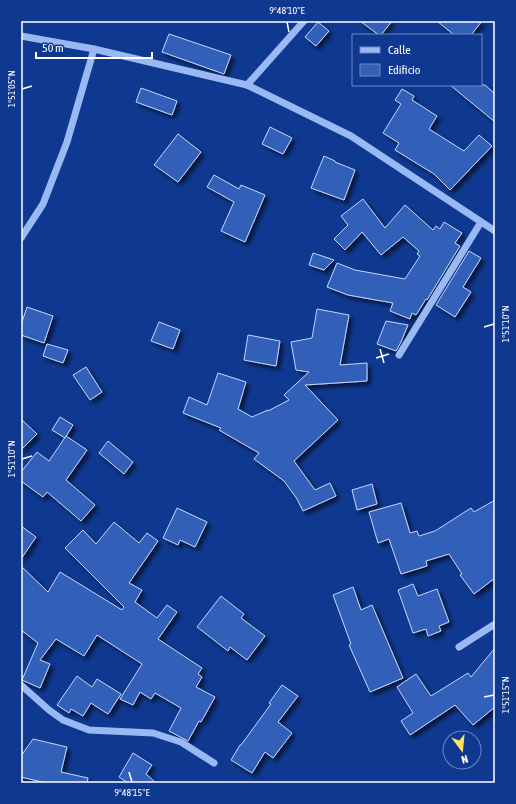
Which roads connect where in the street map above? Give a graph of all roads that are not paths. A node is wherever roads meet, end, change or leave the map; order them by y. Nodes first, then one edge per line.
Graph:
1 (304, 21) edge
2 (21, 36) edge
3 (94, 49) junction
4 (247, 85) junction
5 (482, 222) junction
6 (495, 231) edge
7 (21, 238) edge
8 (399, 355) dead end
9 (495, 624) edge
10 (459, 647) dead end
11 (21, 685) edge
12 (214, 763) dead end

1 - 4 street
2 - 3 street
3 - 4 street
3 - 7 street
4 - 5 street
5 - 6 street
5 - 8 street
9 - 10 street
11 - 12 street

